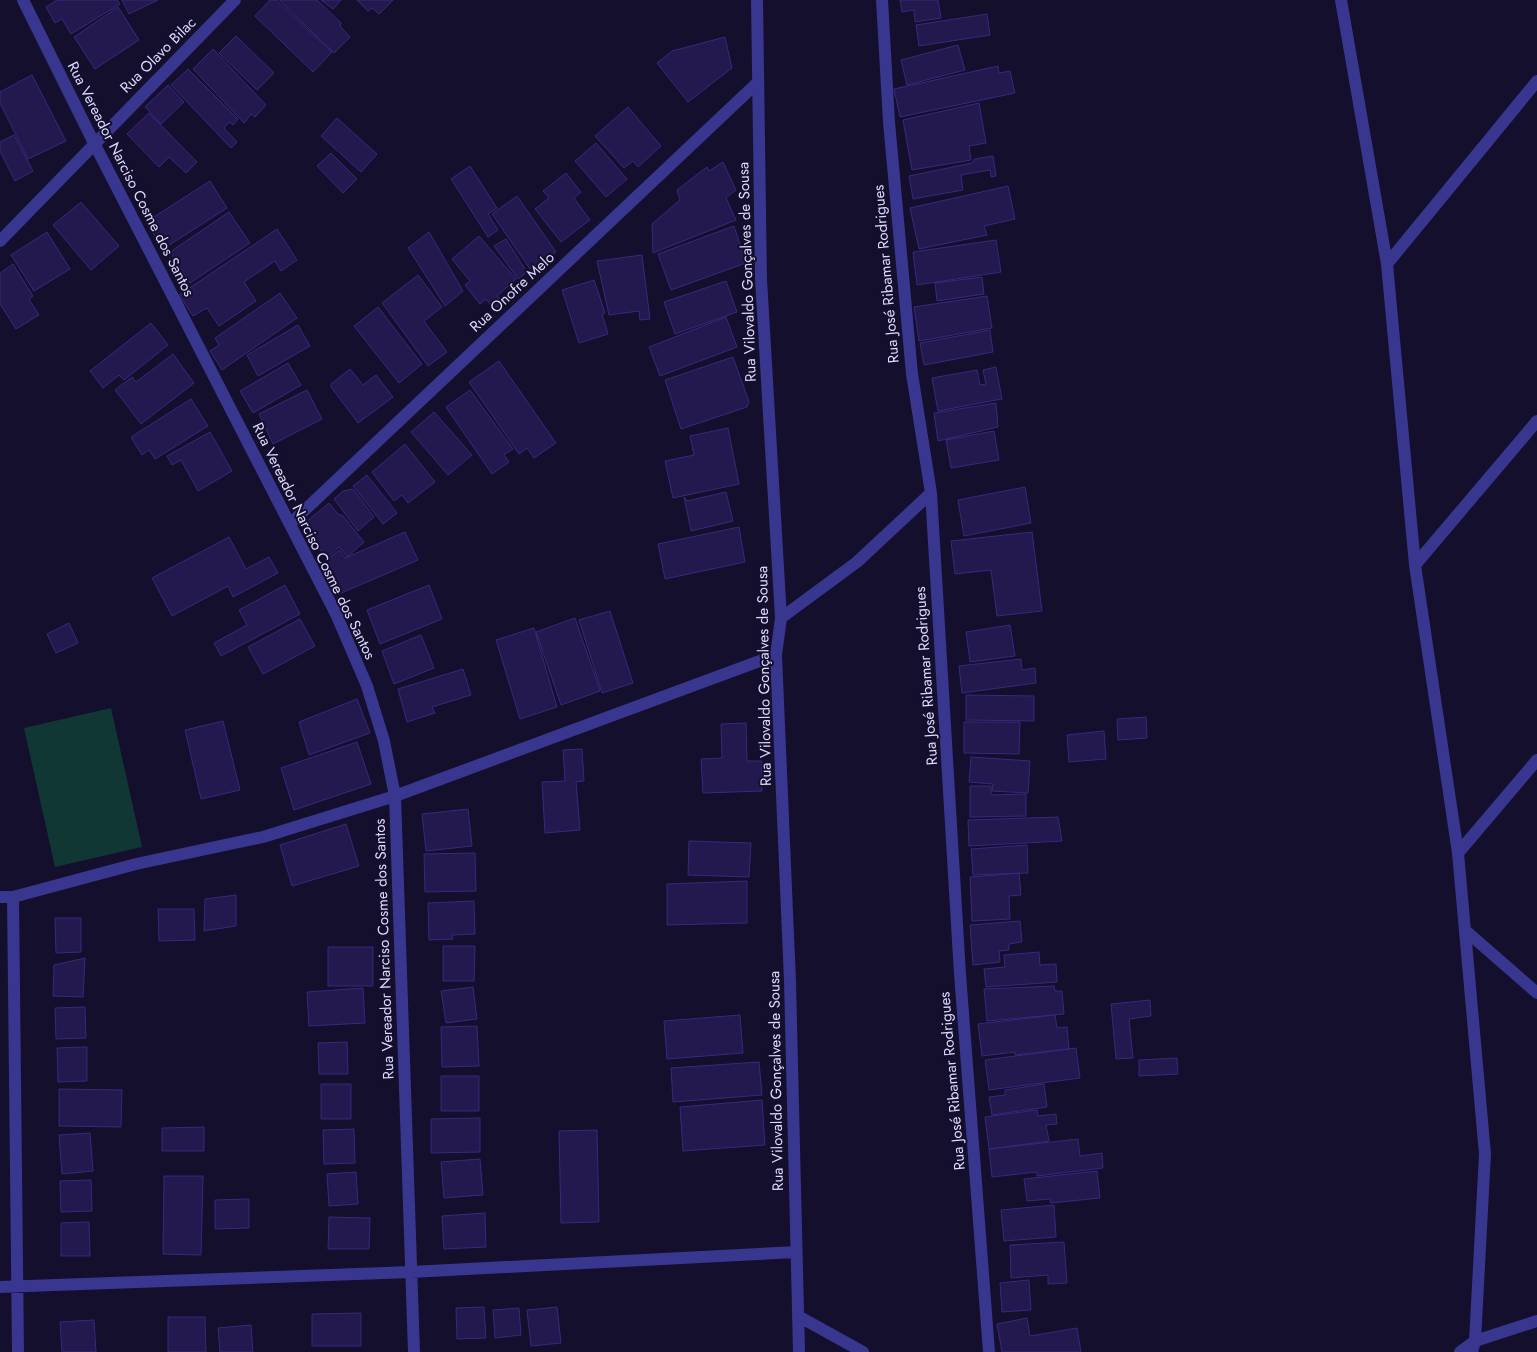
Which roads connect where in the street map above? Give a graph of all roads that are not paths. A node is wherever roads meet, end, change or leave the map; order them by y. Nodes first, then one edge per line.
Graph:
1 (23, 0) edge
2 (235, 0) edge
3 (757, 0) edge
4 (882, 0) edge
5 (1341, 0) edge
6 (1537, 81) edge
7 (757, 83) junction
8 (94, 143) junction
9 (0, 241) edge
10 (1387, 264) junction
11 (1537, 421) edge
12 (931, 493) junction
13 (290, 524) junction
14 (1415, 565) junction
15 (781, 618) junction
16 (776, 655) junction
17 (1537, 760) edge
18 (395, 796) junction
19 (1458, 853) junction
20 (6, 897) edge
21 (1466, 931) junction
22 (1537, 993) edge
23 (796, 1252) junction
24 (411, 1272) junction
25 (0, 1287) edge
26 (15, 1287) junction
27 (798, 1316) junction
28 (1537, 1321) edge
29 (1474, 1347) edge
30 (18, 1352) edge
31 (414, 1352) edge
32 (798, 1352) edge
33 (863, 1352) edge
34 (989, 1352) edge
35 (1460, 1352) edge

1 - 8 street, Rua Vereador Narciso Cosme dos Santos
2 - 8 street, Rua Olavo Bilac
3 - 7 street, Rua Vilovaldo Gonçalves de Sousa
4 - 12 street, Rua José Ribamar Rodrigues
5 - 10 street
6 - 10 street
7 - 13 street, Rua Onofre Melo
7 - 15 street, Rua Vilovaldo Gonçalves de Sousa
8 - 9 street, Rua Olavo Bilac
8 - 13 street, Rua Vereador Narciso Cosme dos Santos
10 - 14 street
11 - 14 street
12 - 15 street
12 - 34 street, Rua José Ribamar Rodrigues
13 - 18 street, Rua Vereador Narciso Cosme dos Santos
14 - 19 street
15 - 16 street, Rua Vilovaldo Gonçalves de Sousa
16 - 18 street
16 - 23 street, Rua Vilovaldo Gonçalves de Sousa
17 - 19 street
18 - 20 street
18 - 24 street, Rua Vereador Narciso Cosme dos Santos
19 - 21 street
20 - 26 street
21 - 22 street
21 - 29 street
23 - 24 street
23 - 27 street, Rua Vilovaldo Gonçalves de Sousa
24 - 26 street
24 - 31 street, Rua Vereador Narciso Cosme dos Santos
25 - 26 street
26 - 30 street
27 - 32 street, Rua Vilovaldo Gonçalves de Sousa
27 - 33 street
28 - 29 street
29 - 35 street

